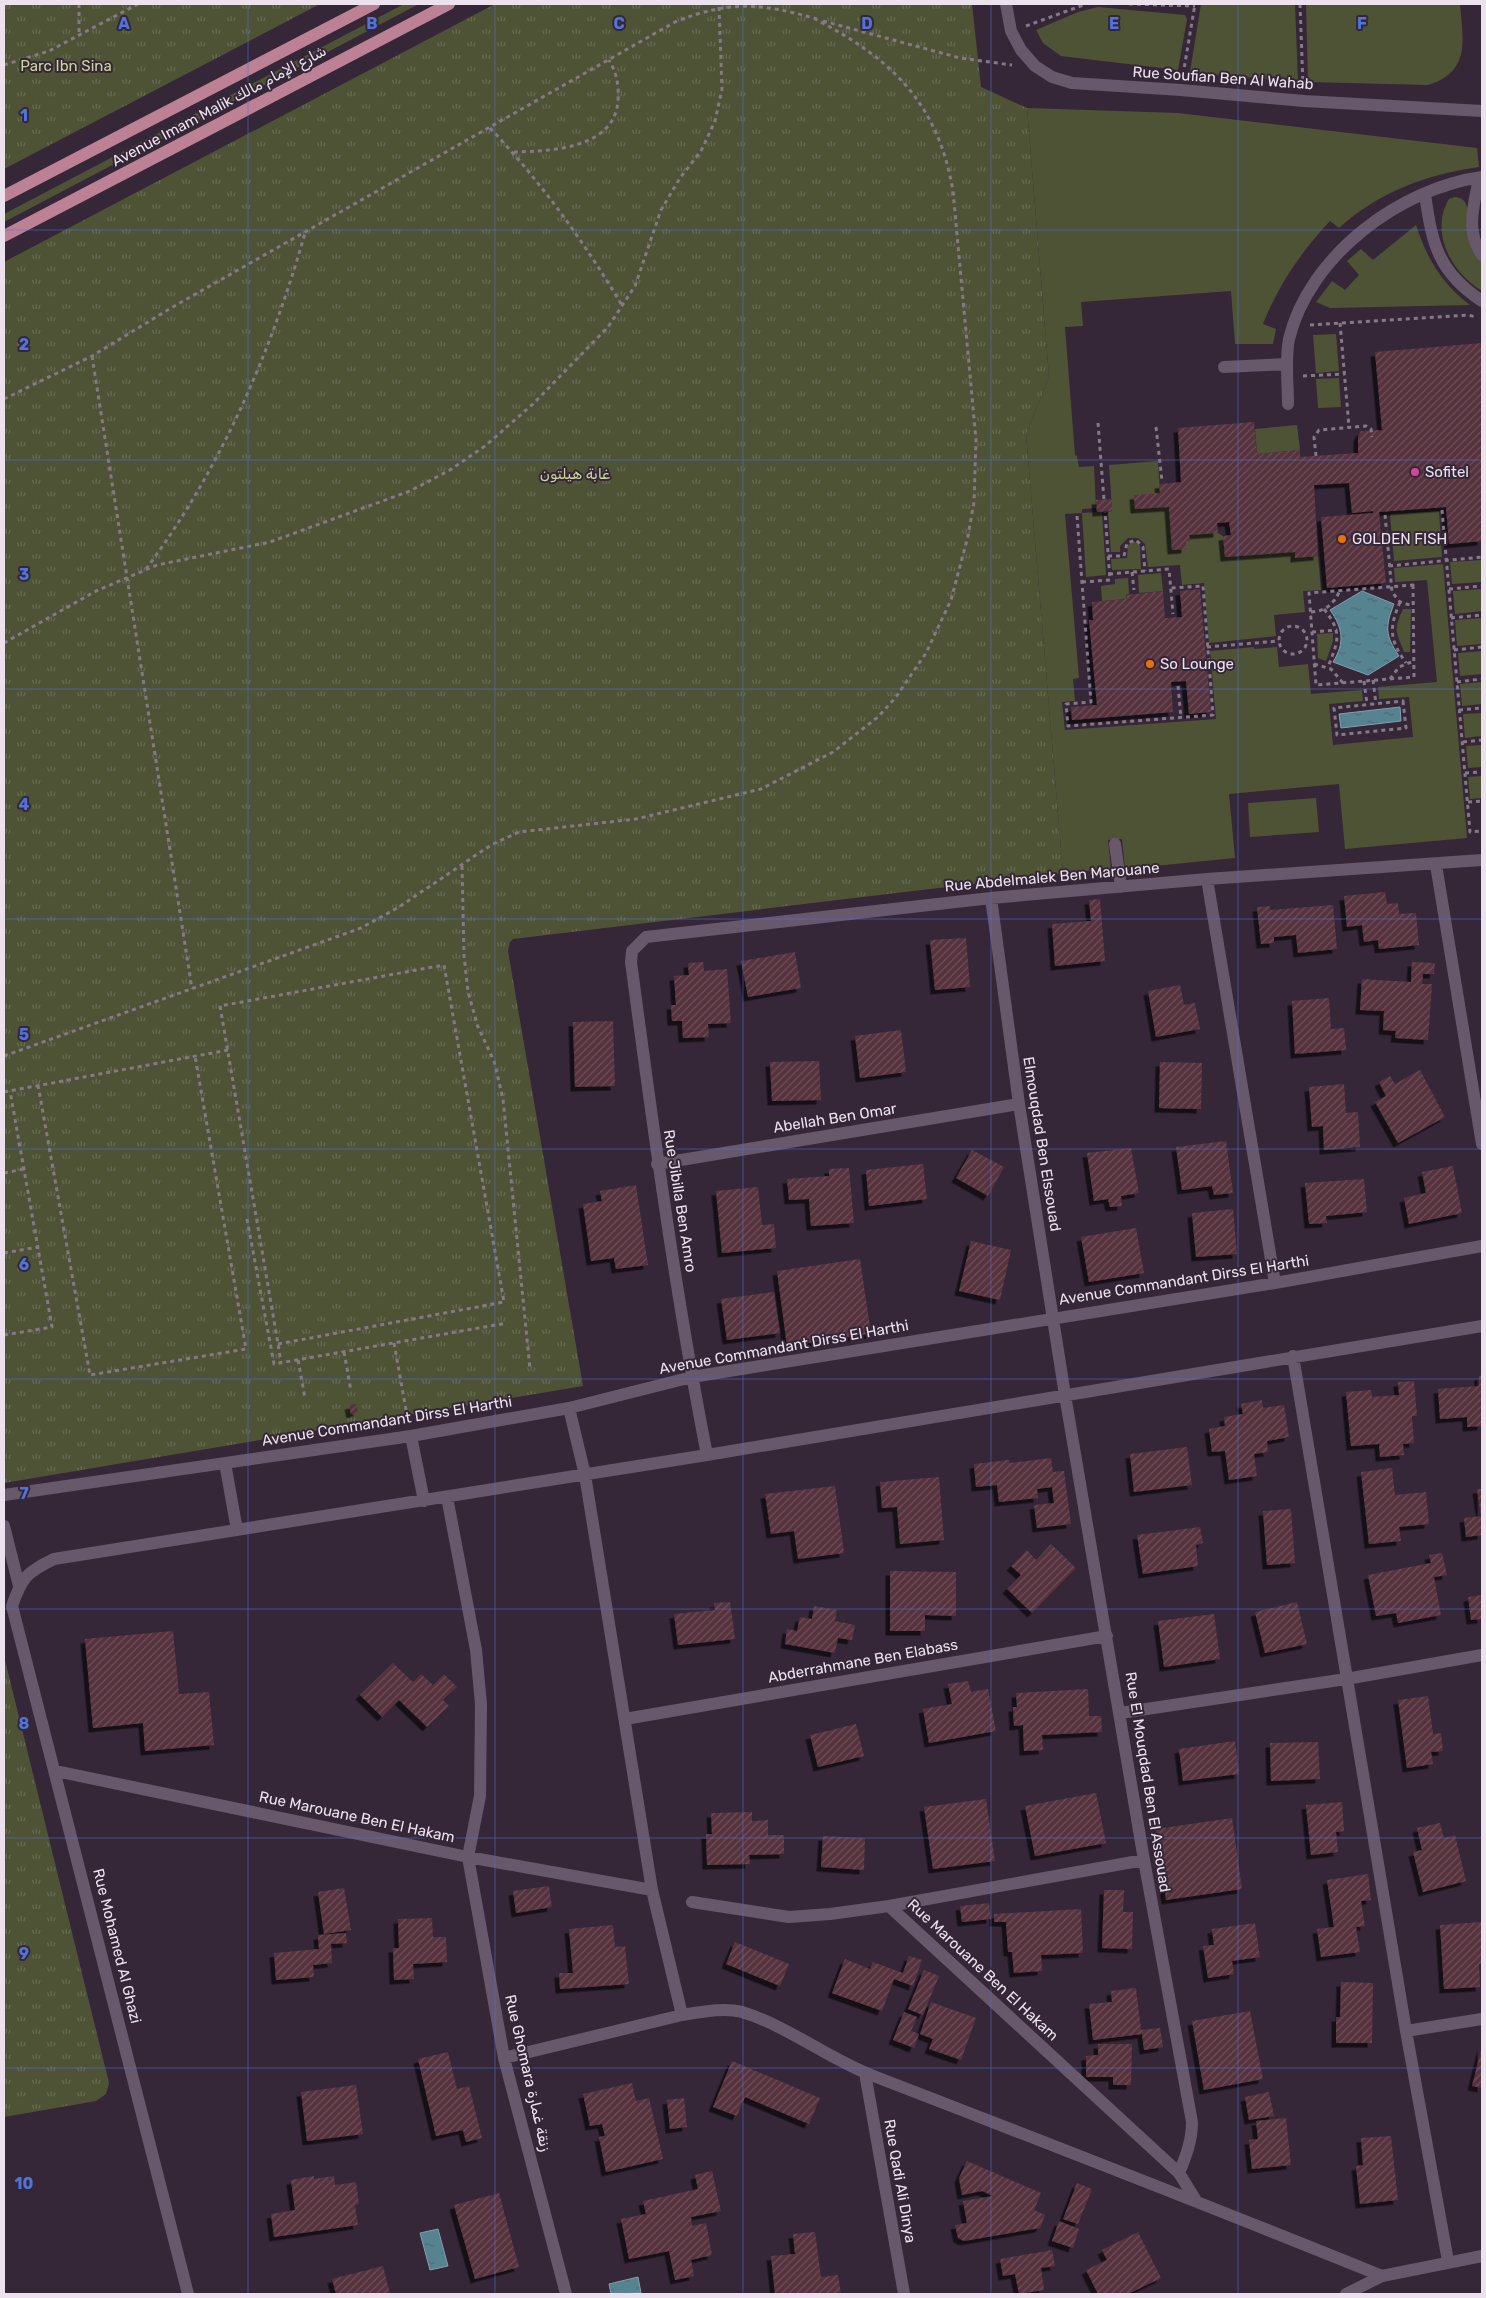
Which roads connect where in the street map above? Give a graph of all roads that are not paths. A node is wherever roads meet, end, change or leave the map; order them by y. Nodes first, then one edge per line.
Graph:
1 (374, 4) edge
2 (449, 4) edge
3 (1006, 4) edge
4 (1482, 111) edge
5 (1481, 178) edge
6 (1425, 194) junction
7 (4, 196) edge
8 (4, 236) edge
9 (1482, 255) edge
10 (1482, 301) edge
11 (1287, 364) junction
12 (1224, 367) dead end
13 (1288, 404) dead end
14 (1115, 844) dead end
15 (1482, 860) edge
16 (1436, 865) junction
17 (1207, 879) junction
18 (1121, 887) junction
19 (991, 898) junction
20 (632, 951) joint
21 (1019, 1104) junction
22 (1482, 1144) edge
23 (657, 1164) junction
24 (1482, 1246) edge
25 (1275, 1283) junction
26 (1053, 1317) junction
27 (1482, 1326) edge
28 (1293, 1356) junction
29 (692, 1377) junction
30 (1065, 1395) junction
31 (569, 1408) junction
32 (411, 1436) junction
33 (707, 1455) junction
34 (225, 1463) junction
35 (586, 1475) junction
36 (4, 1495) edge
37 (447, 1497) junction
38 (424, 1501) junction
39 (4, 1526) edge
40 (237, 1530) junction
41 (19, 1586) junction
42 (1107, 1636) junction
43 (1482, 1655) edge
44 (1346, 1679) junction
45 (1120, 1713) junction
46 (625, 1719) junction
47 (56, 1771) junction
48 (468, 1857) junction
49 (1144, 1860) junction
50 (652, 1890) junction
51 (692, 1902) dead end
52 (889, 1906) junction
53 (682, 2015) junction
54 (1482, 2019) edge
55 (1406, 2031) junction
56 (504, 2058) junction
57 (865, 2072) junction
58 (1179, 2174) junction
59 (1195, 2200) junction
60 (1482, 2256) edge
61 (1448, 2262) junction
62 (1382, 2276) junction
63 (188, 2294) edge
64 (566, 2294) edge
65 (904, 2294) edge
66 (1346, 2294) edge

1 - 7 main road, Avenue Imam Malik شارع الإمام مالك
2 - 8 main road, Avenue Imam Malik شارع الإمام مالك
3 - 4 street, Rue Soufian Ben Al Wahab
5 - 6 street
5 - 9 street
6 - 10 street
6 - 11 street
11 - 12 street
11 - 13 street
14 - 18 street
15 - 16 street, Rue Abdelmalek Ben Marouane
16 - 17 street, Rue Abdelmalek Ben Marouane
16 - 22 street
17 - 18 street, Rue Abdelmalek Ben Marouane
17 - 25 street
18 - 19 street, Rue Abdelmalek Ben Marouane
19 - 20 street, Rue Abdelmalek Ben Marouane
19 - 21 street, Elmouqdad Ben Elssouad
20 - 23 street, Rue Jibilla Ben Amro
21 - 23 street, Abellah Ben Omar
21 - 26 street, Elmouqdad Ben Elssouad
23 - 29 street, Rue Jibilla Ben Amro
24 - 25 street, Avenue Commandant Dirss El Harthi
25 - 26 street, Avenue Commandant Dirss El Harthi
26 - 29 street, Avenue Commandant Dirss El Harthi
26 - 30 street, Elmouqdad Ben Elssouad
27 - 28 street
28 - 30 street
28 - 44 street
29 - 31 street, Avenue Commandant Dirss El Harthi
29 - 33 street, Rue Jibilla Ben Amro
30 - 33 street
30 - 42 street, Rue El Mouqdad Ben El Assouad
31 - 32 street, Avenue Commandant Dirss El Harthi
31 - 35 street
32 - 34 street, Avenue Commandant Dirss El Harthi
32 - 38 street
33 - 35 street
34 - 36 street, Avenue Commandant Dirss El Harthi
34 - 40 street
35 - 37 street
35 - 46 street
37 - 38 street
37 - 48 street
38 - 40 street
39 - 41 street
40 - 41 street
41 - 47 street, Rue Mohamed Al Ghazi
42 - 45 street, Rue El Mouqdad Ben El Assouad
42 - 46 street, Abderrahmane Ben Elabass
43 - 44 street
44 - 45 street
44 - 55 street
45 - 49 street, Rue El Mouqdad Ben El Assouad
46 - 50 street
47 - 48 street, Rue Marouane Ben El Hakam
47 - 63 street, Rue Mohamed Al Ghazi
48 - 50 street, Rue Marouane Ben El Hakam
48 - 56 street, Rue Ghomara زنقة غمارة
49 - 52 street
49 - 58 street, Rue El Mouqdad Ben El Assouad
50 - 53 street
51 - 52 street, Rue Marouane Ben El Hakam
52 - 58 street, Rue Marouane Ben El Hakam
53 - 56 street
53 - 57 street
54 - 55 street
55 - 61 street
56 - 64 street, Rue Ghomara زنقة غمارة
57 - 59 street
57 - 65 street, Rue Qadi Ali Dinya
58 - 59 street, Rue Marouane Ben El Hakam
59 - 62 street
60 - 61 street
61 - 62 street
62 - 66 street

